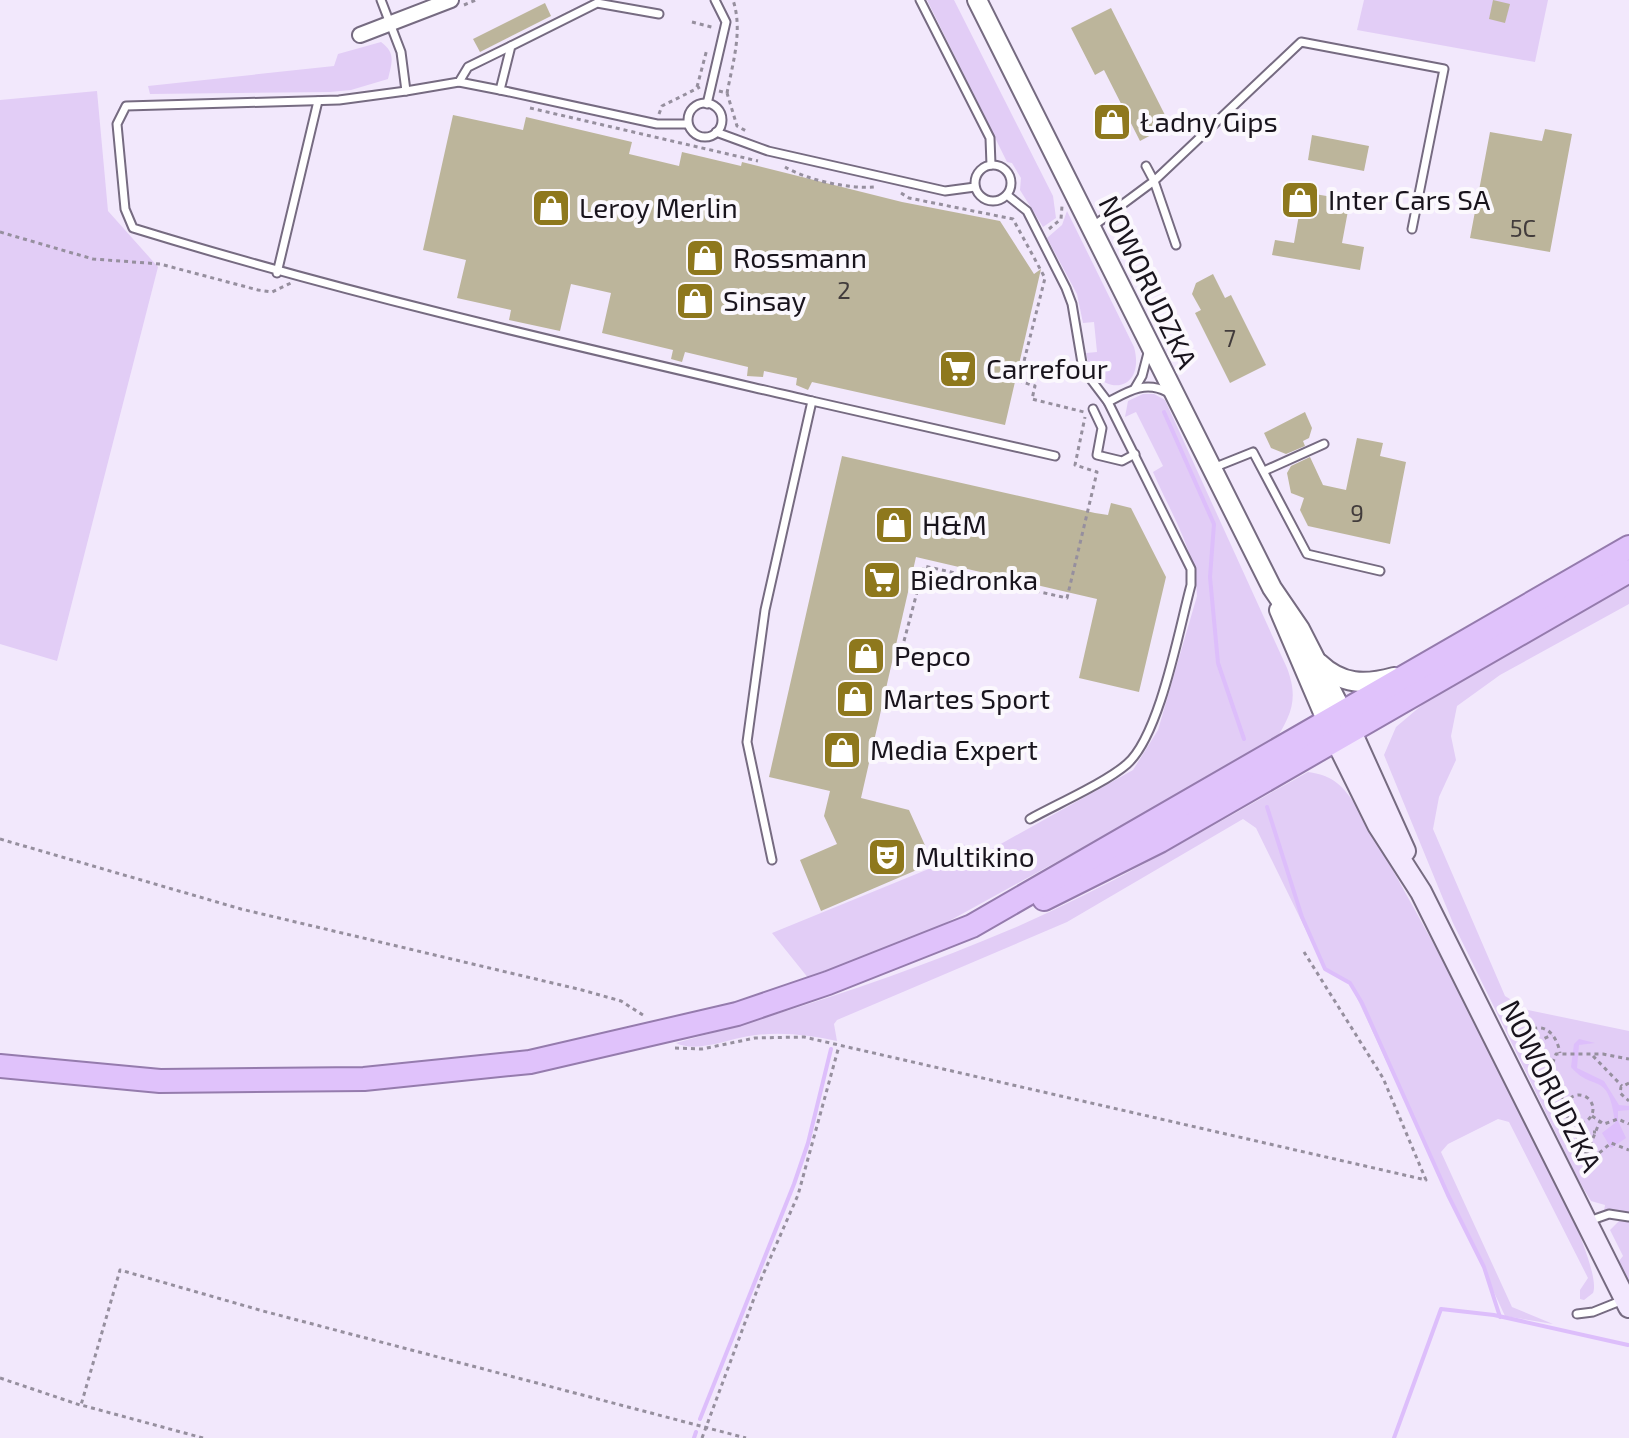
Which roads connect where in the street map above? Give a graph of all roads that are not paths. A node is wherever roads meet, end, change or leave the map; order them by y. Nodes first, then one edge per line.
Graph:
1 (381, 0) edge
2 (451, 0) edge
3 (715, 0) edge
4 (920, 0) edge
5 (977, 0) edge
6 (659, 14) dead end
7 (390, 25) junction
8 (360, 35) dead end
9 (511, 46) junction
10 (459, 82) junction
11 (500, 90) junction
12 (406, 91) junction
13 (318, 101) junction
14 (707, 104) junction
15 (688, 124) junction
16 (716, 132) junction
17 (991, 165) junction
18 (1146, 166) dead end
19 (1154, 181) junction
20 (975, 187) junction
21 (1007, 195) junction
22 (1090, 228) junction
23 (1412, 229) dead end
24 (1176, 245) dead end
25 (277, 273) junction
26 (1149, 346) junction
27 (1135, 388) junction
28 (1173, 395) junction
29 (812, 401) junction
30 (1108, 402) junction
31 (1093, 409) dead end
32 (1324, 444) dead end
33 (1135, 454) junction
34 (1055, 456) dead end
35 (1211, 469) junction
36 (1264, 471) junction
37 (1629, 547) edge
38 (1380, 571) dead end
39 (1629, 571) edge
40 (1272, 588) junction
41 (1318, 663) junction
42 (1413, 672) junction
43 (1339, 727) junction
44 (1030, 819) dead end
45 (772, 860) dead end
46 (972, 926) junction
47 (0, 1066) edge
48 (1629, 1217) edge
49 (1587, 1222) junction
50 (1627, 1303) edge
51 (1577, 1314) dead end

1 - 7 lane
2 - 7 street
3 - 14 lane
4 - 17 lane
5 - 22 street, NOWORUDZKA
6 - 9 lane
7 - 8 street
7 - 12 lane
9 - 10 lane
9 - 11 lane
10 - 11 lane
10 - 12 lane
11 - 15 lane
12 - 13 lane
13 - 25 lane
13 - 25 lane
14 - 15 lane
14 - 16 lane
15 - 16 lane
16 - 20 lane
17 - 20 lane
17 - 21 lane
18 - 19 lane
19 - 22 lane
19 - 23 lane
19 - 24 lane
20 - 21 lane
21 - 30 lane
22 - 26 street, NOWORUDZKA
25 - 29 lane
26 - 27 lane
26 - 28 street, NOWORUDZKA
27 - 28 lane
27 - 30 lane
28 - 35 street, NOWORUDZKA
29 - 34 lane
29 - 45 lane
30 - 33 lane
31 - 33 lane
32 - 36 lane
33 - 44 lane
35 - 36 lane
35 - 40 street, NOWORUDZKA
36 - 38 lane
37 - 42 highway
39 - 43 highway
40 - 41 street, NOWORUDZKA
40 - 43 street, NOWORUDZKA
41 - 42 street
41 - 43 street, NOWORUDZKA
42 - 43 highway
43 - 46 highway
43 - 46 highway
43 - 49 main road, NOWORUDZKA
46 - 47 highway
48 - 49 lane
49 - 50 main road, NOWORUDZKA
50 - 51 lane

